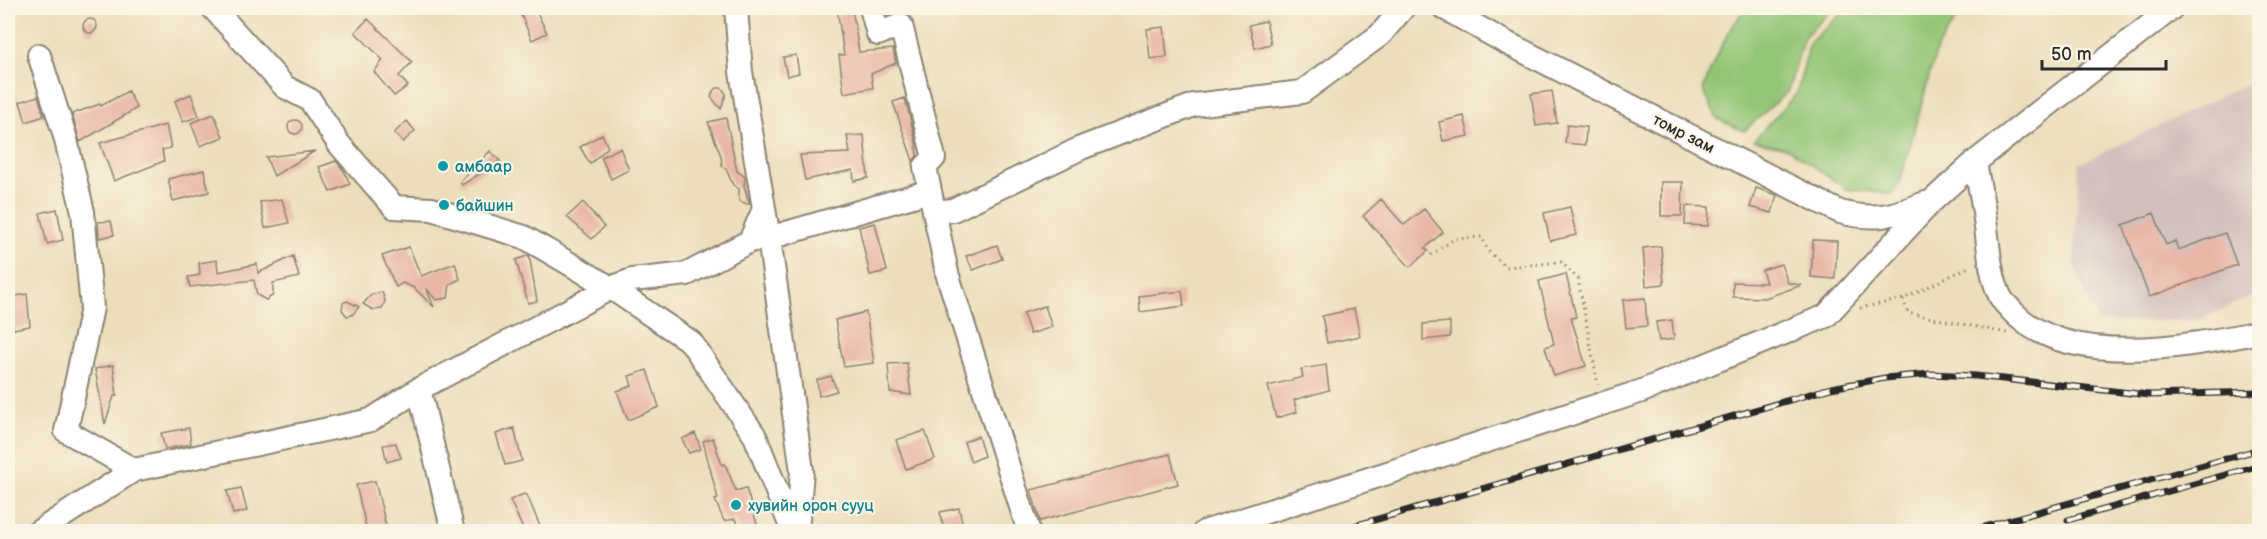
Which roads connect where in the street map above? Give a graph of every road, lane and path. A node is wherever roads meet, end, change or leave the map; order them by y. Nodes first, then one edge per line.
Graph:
1 (213, 8) edge
2 (736, 8) edge
3 (871, 8) edge
4 (1403, 8) edge
5 (1444, 8) edge
6 (2172, 8) edge
7 (39, 55) dead end
8 (1975, 162) junction
9 (1932, 201) junction
10 (932, 202) junction
11 (760, 239) junction
12 (1431, 255) dead end
13 (1989, 263) junction
14 (611, 288) junction
15 (1903, 299) junction
16 (1859, 309) dead end
17 (2259, 332) edge
18 (2008, 333) dead end
19 (418, 389) junction
20 (1612, 400) junction
21 (134, 470) junction
22 (38, 531) edge
23 (453, 531) edge
24 (795, 531) edge
25 (1029, 531) edge
26 (1204, 531) edge

1 - 14 street
2 - 11 street
3 - 10 street
4 - 10 street
5 - 9 street, томр зам
6 - 8 street
7 - 21 street
8 - 9 street
8 - 13 street
9 - 20 street
10 - 11 street
10 - 25 street
11 - 14 street
11 - 24 street
12 - 20 path
13 - 15 path
13 - 17 street
14 - 19 street
14 - 24 street
15 - 16 path
15 - 18 path
19 - 21 street
19 - 23 street
20 - 26 street
21 - 22 street

